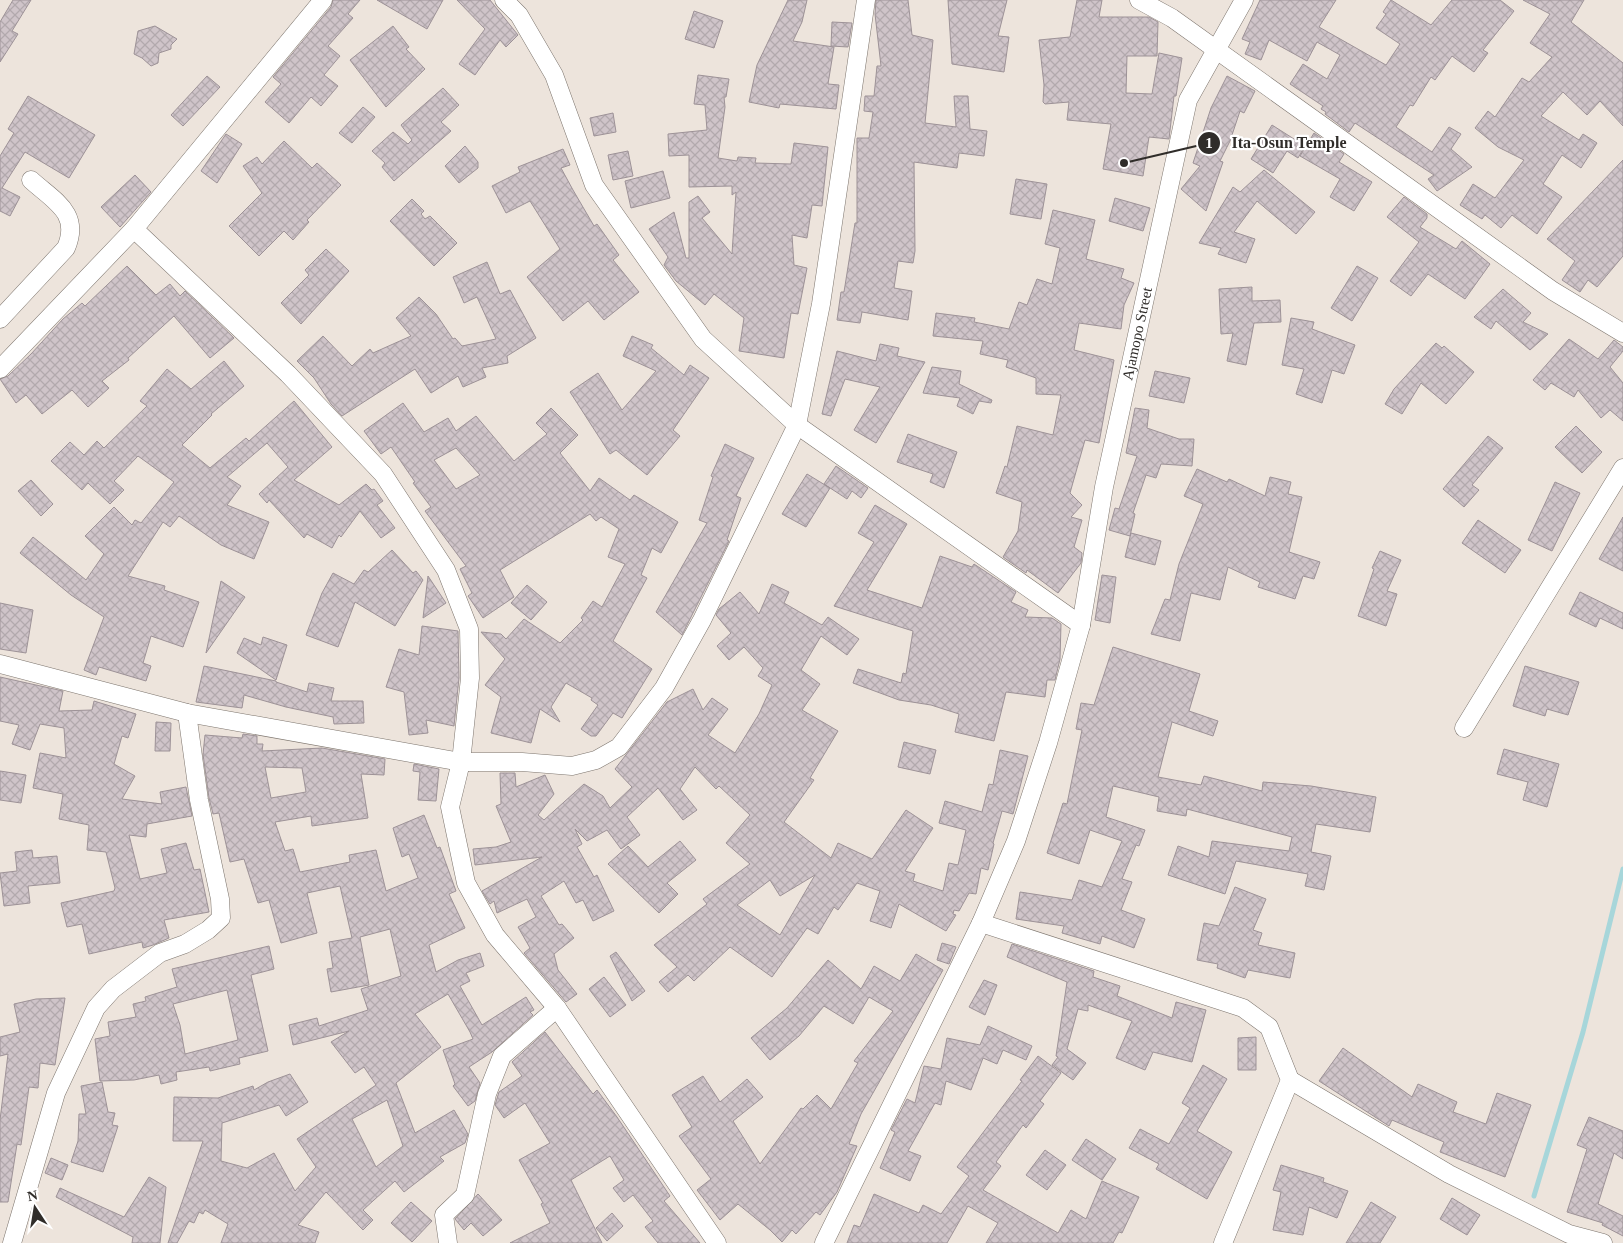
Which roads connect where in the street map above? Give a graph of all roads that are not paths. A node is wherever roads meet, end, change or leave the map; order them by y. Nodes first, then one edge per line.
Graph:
1 (323, 0) edge
2 (504, 0) edge
3 (866, 0) edge
4 (1139, 0) edge
5 (1244, 0) edge
6 (1216, 50) junction
7 (31, 180) dead end
8 (134, 229) junction
9 (0, 319) edge
10 (1623, 333) edge
11 (0, 369) edge
12 (797, 425) junction
13 (1623, 468) edge
14 (1081, 625) junction
15 (0, 664) edge
16 (187, 713) junction
17 (1464, 728) dead end
18 (461, 762) junction
19 (981, 923) junction
20 (557, 1008) junction
21 (1290, 1080) junction
22 (12, 1243) edge
23 (448, 1243) edge
24 (717, 1243) edge
25 (824, 1243) edge
26 (1223, 1243) edge
27 (1603, 1243) edge

1 - 8 street
2 - 12 street
3 - 12 street
4 - 6 street
5 - 6 street, Ajamopo Street
6 - 10 street
6 - 14 street, Ajamopo Street
7 - 9 street
8 - 11 street
8 - 18 street
12 - 14 street
12 - 18 street
13 - 17 street
14 - 19 street, Ajamopo Street
15 - 16 street
16 - 18 street
16 - 22 street
18 - 20 street
19 - 21 street
19 - 25 street, Ajamopo Street
20 - 23 street
20 - 24 street
21 - 26 street
21 - 27 street

